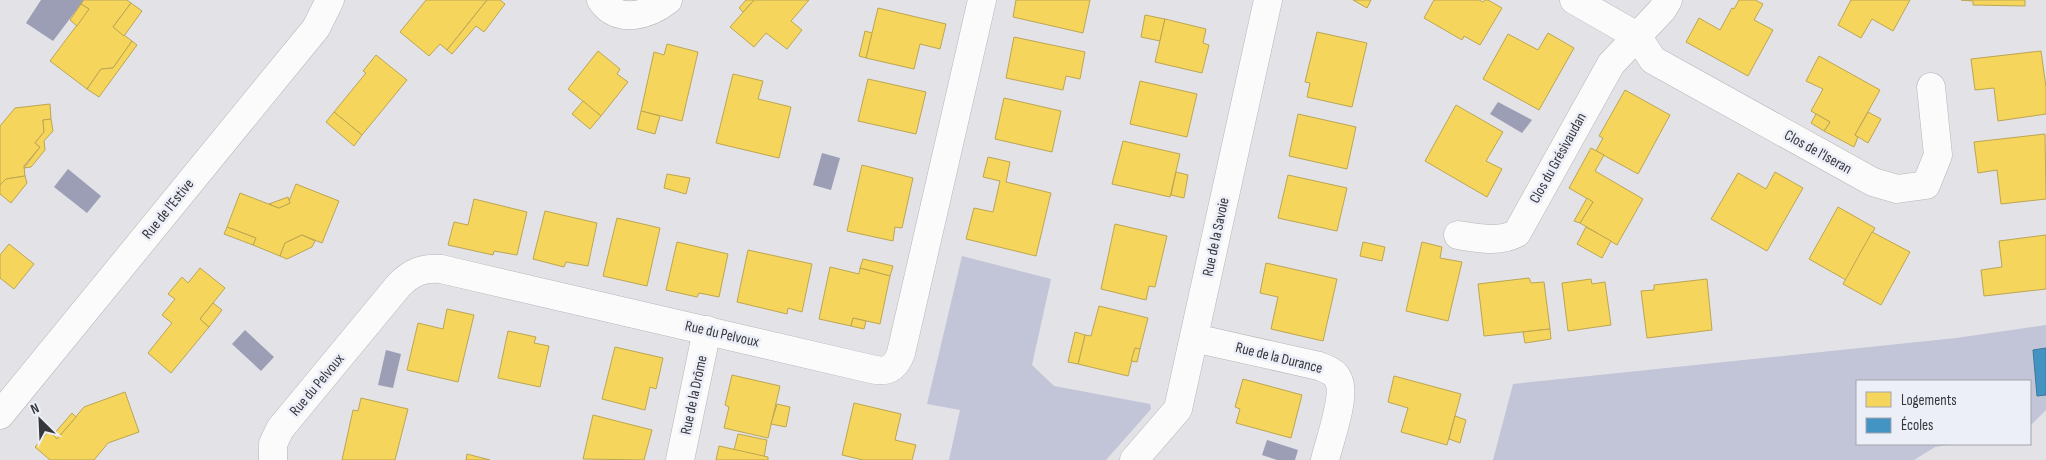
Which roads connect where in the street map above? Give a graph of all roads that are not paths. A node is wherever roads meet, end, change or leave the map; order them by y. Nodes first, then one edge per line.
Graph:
1 (330, 0) edge
2 (601, 0) edge
3 (668, 0) edge
4 (982, 0) edge
5 (1268, 0) edge
6 (1574, 0) edge
7 (1668, 0) edge
8 (1637, 36) junction
9 (1931, 87) dead end
10 (1458, 235) dead end
11 (707, 330) junction
12 (1194, 338) junction
13 (0, 415) edge
14 (273, 460) edge
15 (680, 460) edge
16 (1134, 460) edge
17 (1325, 460) edge

1 - 13 street, Rue de l'Estive
2 - 3 street
4 - 11 street, Rue du Pelvoux
5 - 12 street, Rue de la Savoie
6 - 8 street
7 - 8 street, Clos du Grésivaudan
8 - 9 street, Clos de l'Iseran
8 - 10 street, Clos du Grésivaudan
11 - 14 street, Rue du Pelvoux
11 - 15 street, Rue de la Drôme
12 - 16 street, Rue de la Savoie
12 - 17 street, Rue de la Durance

